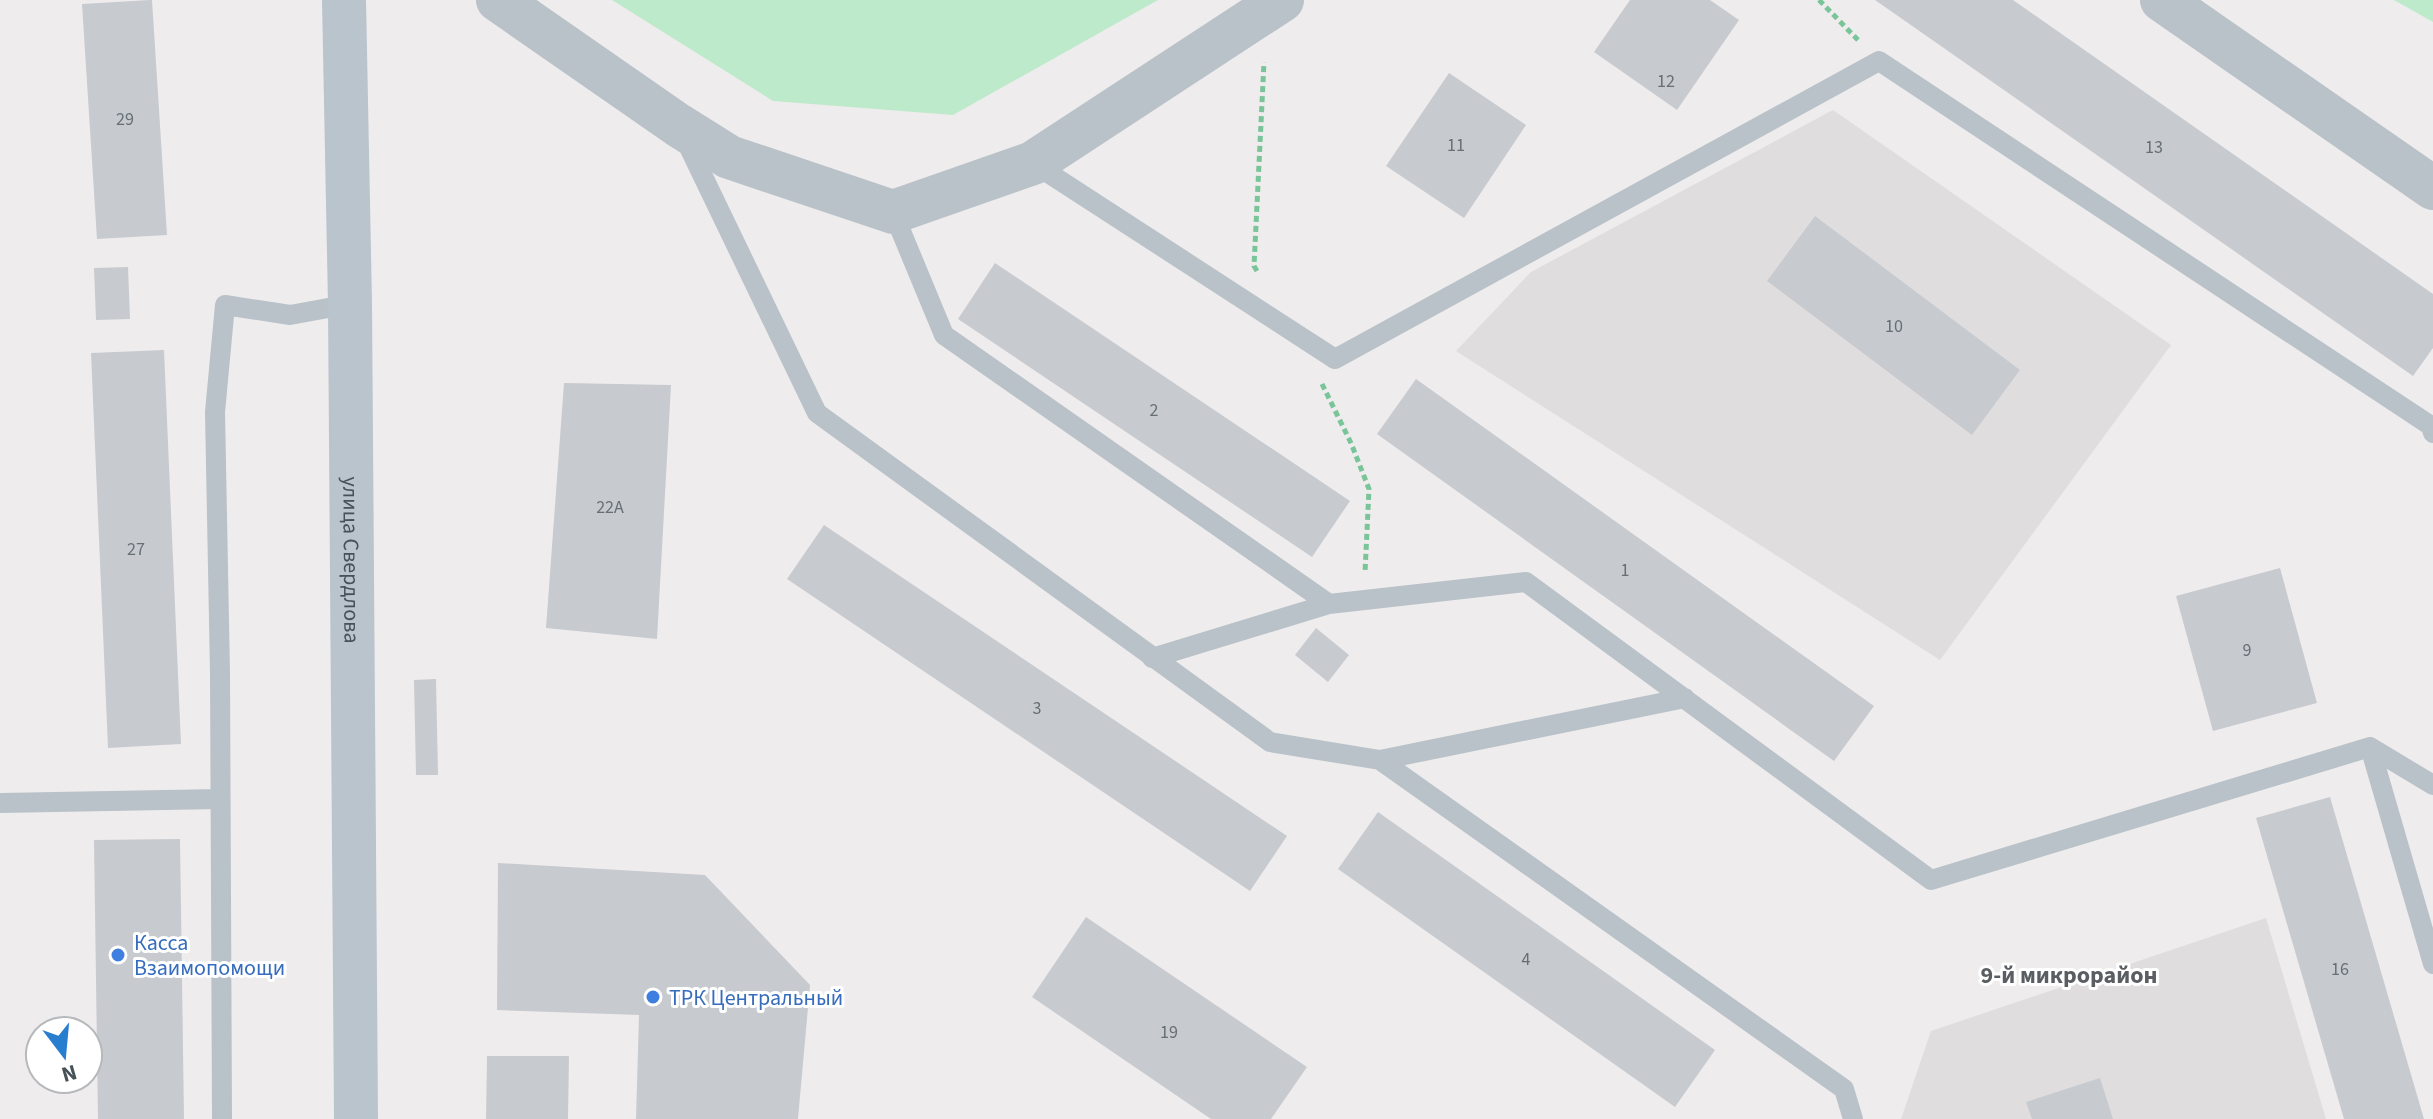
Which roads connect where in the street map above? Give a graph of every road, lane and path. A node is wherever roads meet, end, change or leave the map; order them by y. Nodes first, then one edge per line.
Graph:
1 (344, 0) edge
2 (498, 0) edge
3 (1282, 0) edge
4 (1819, 0) edge
5 (2162, 0) edge
6 (1879, 61) junction
7 (678, 125) junction
8 (1033, 163) junction
9 (2433, 188) edge
10 (893, 212) junction
11 (350, 304) junction
12 (2433, 433) edge
13 (1329, 604) junction
14 (1152, 658) junction
15 (1685, 698) junction
16 (2370, 747) junction
17 (1380, 760) junction
18 (2433, 785) edge
19 (220, 799) junction
20 (0, 803) edge
21 (2433, 964) edge
22 (222, 1119) edge
23 (356, 1119) edge
24 (1853, 1119) edge

1 - 11 main road, улица Свердлова
2 - 7 street
3 - 8 street
4 - 6 path
5 - 9 street
6 - 8 lane
6 - 12 lane
7 - 10 street
7 - 14 lane
8 - 10 street
10 - 13 lane
11 - 19 lane
11 - 23 main road, улица Свердлова
13 - 14 lane
13 - 15 lane
14 - 17 lane
15 - 16 lane
15 - 17 lane
16 - 18 lane
16 - 21 lane
17 - 24 lane
19 - 20 lane
19 - 22 lane

